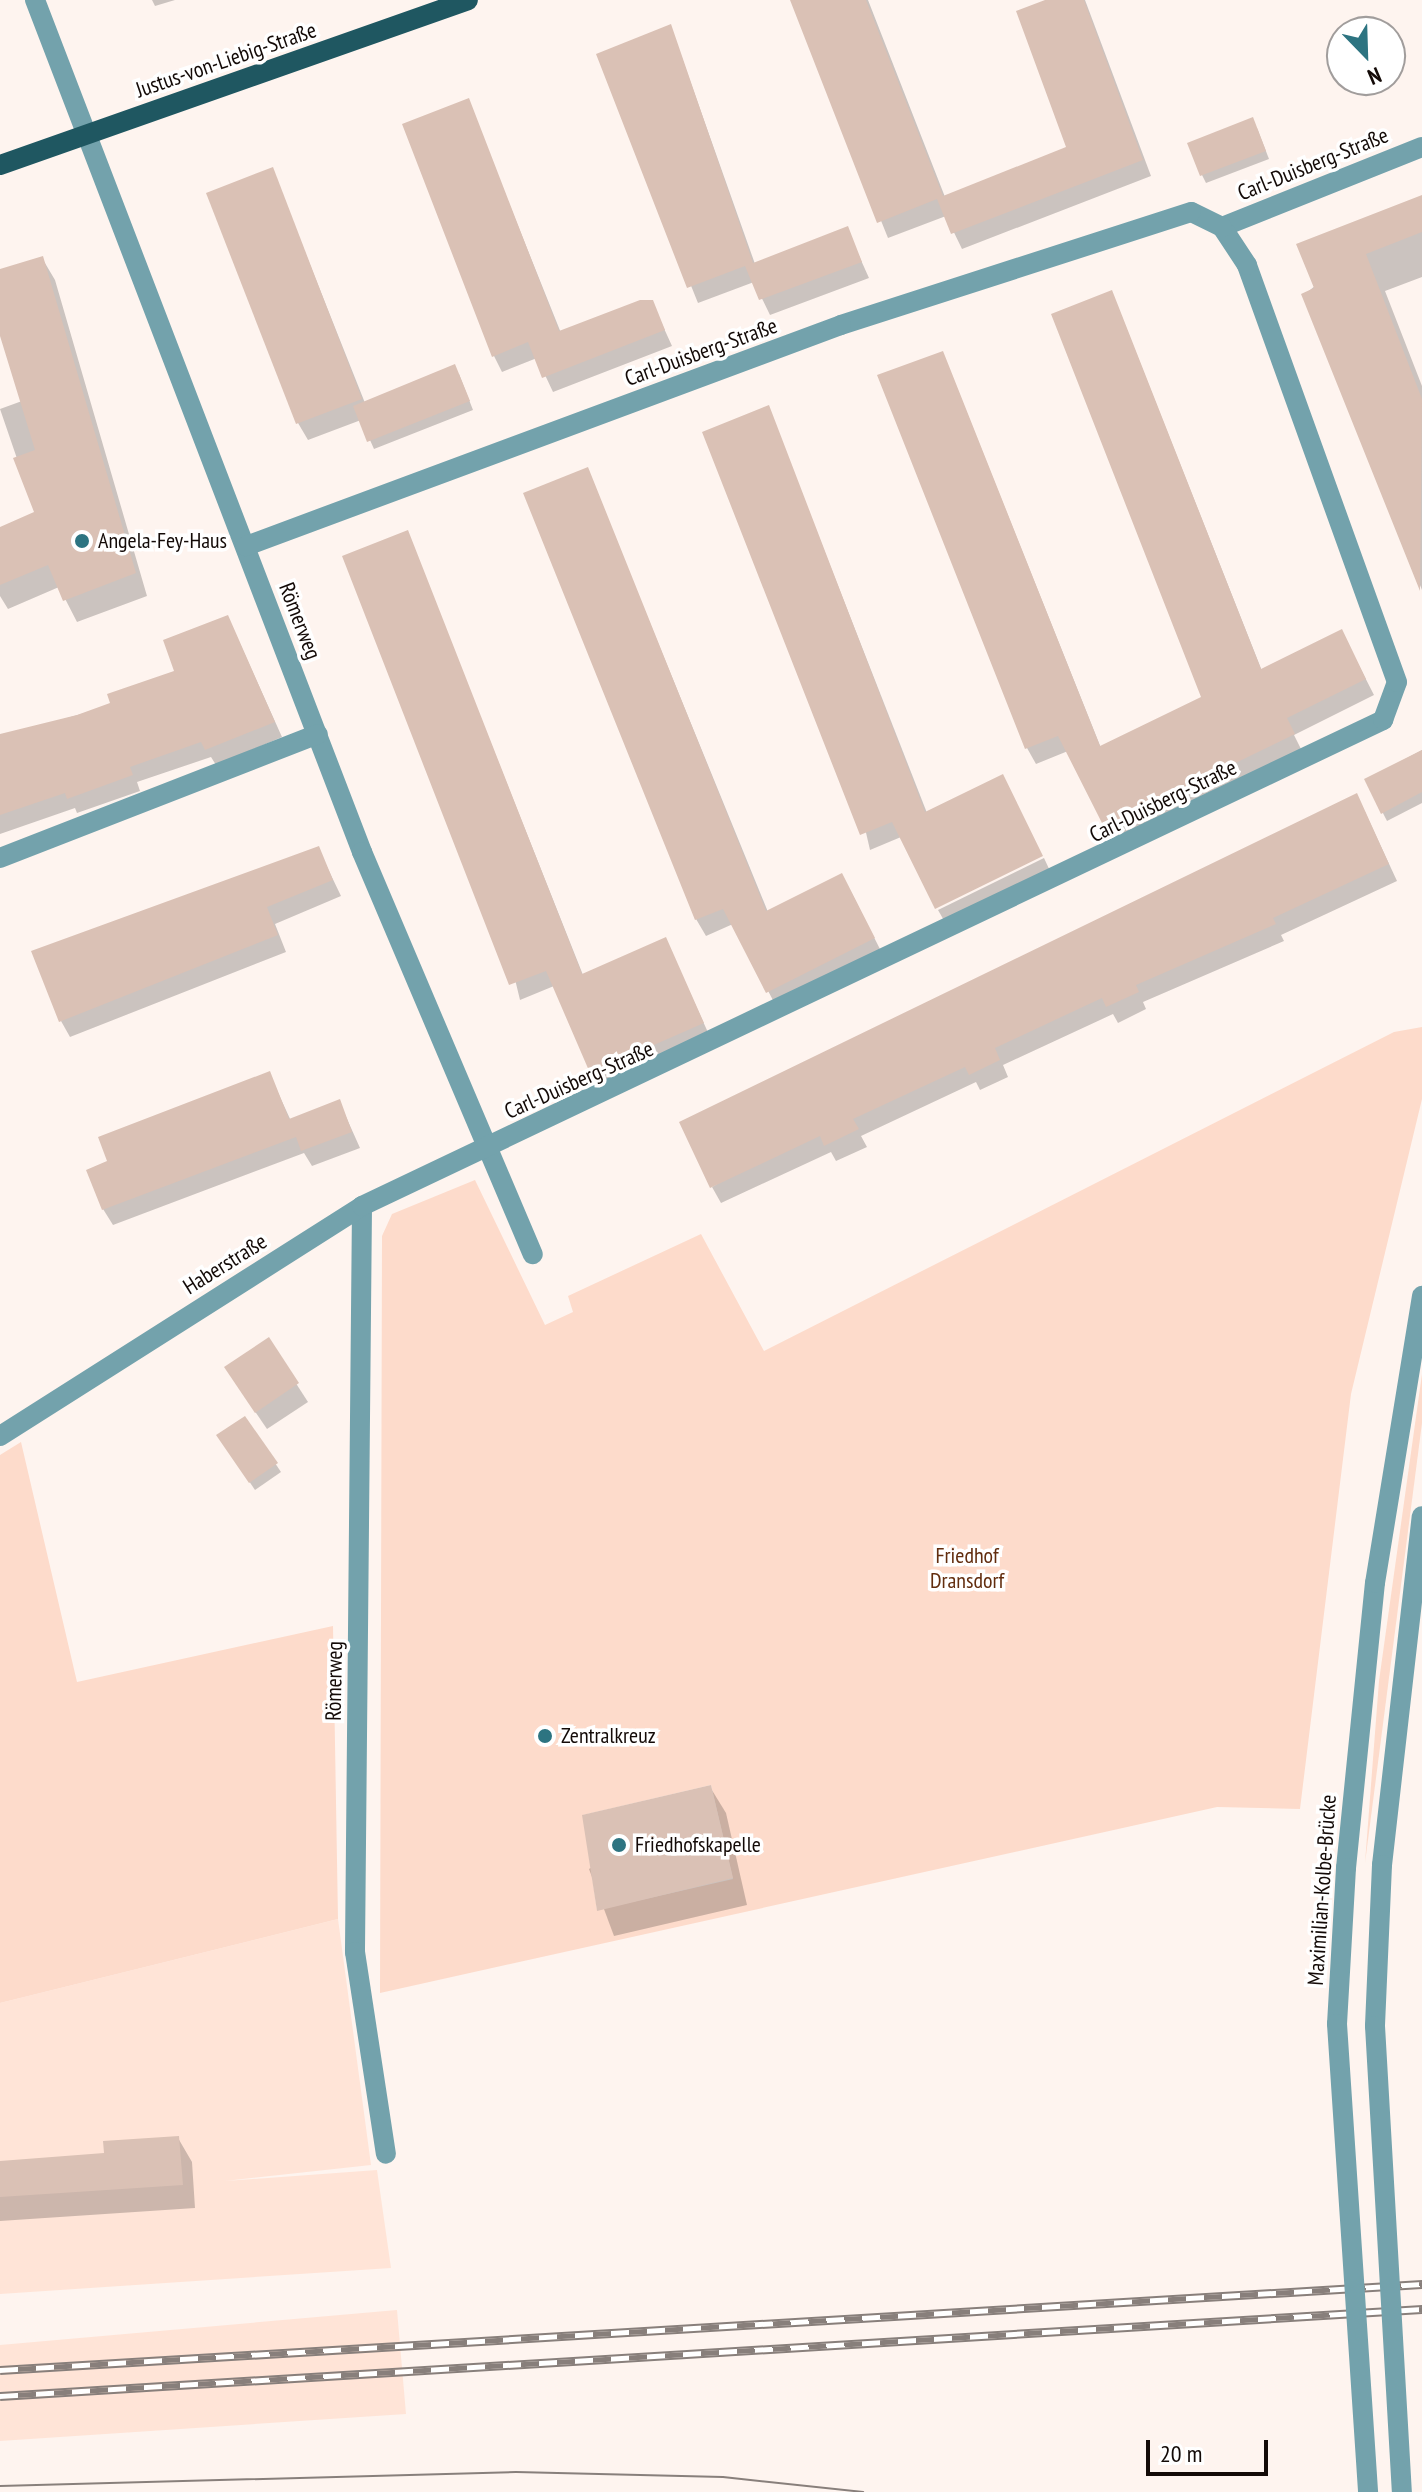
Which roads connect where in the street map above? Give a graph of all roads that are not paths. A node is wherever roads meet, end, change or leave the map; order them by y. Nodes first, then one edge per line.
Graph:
1 (35, 0) edge
2 (468, 0) edge
3 (85, 135) junction
4 (1422, 147) edge
5 (0, 165) edge
6 (1222, 227) junction
7 (246, 546) junction
8 (318, 734) junction
9 (0, 858) edge
10 (485, 1149) junction
11 (362, 1206) junction
12 (533, 1254) dead end
13 (1422, 1296) edge
14 (0, 1436) edge
15 (1422, 1516) edge
16 (386, 2154) dead end
17 (1368, 2492) edge
18 (1402, 2492) edge

1 - 3 street, Römerweg
2 - 3 main road, Justus-von-Liebig-Straße
3 - 5 main road, Justus-von-Liebig-Straße
3 - 7 street, Römerweg
4 - 6 street, Carl-Duisberg-Straße
6 - 7 street, Carl-Duisberg-Straße
6 - 10 street, Carl-Duisberg-Straße
7 - 8 street, Römerweg
8 - 9 street
8 - 10 street, Römerweg
10 - 11 street, Haberstraße
10 - 12 street, Römerweg
11 - 14 street, Haberstraße
11 - 16 street, Römerweg
13 - 17 street, Maximilian-Kolbe-Brücke, bridge
15 - 18 street, bridge

